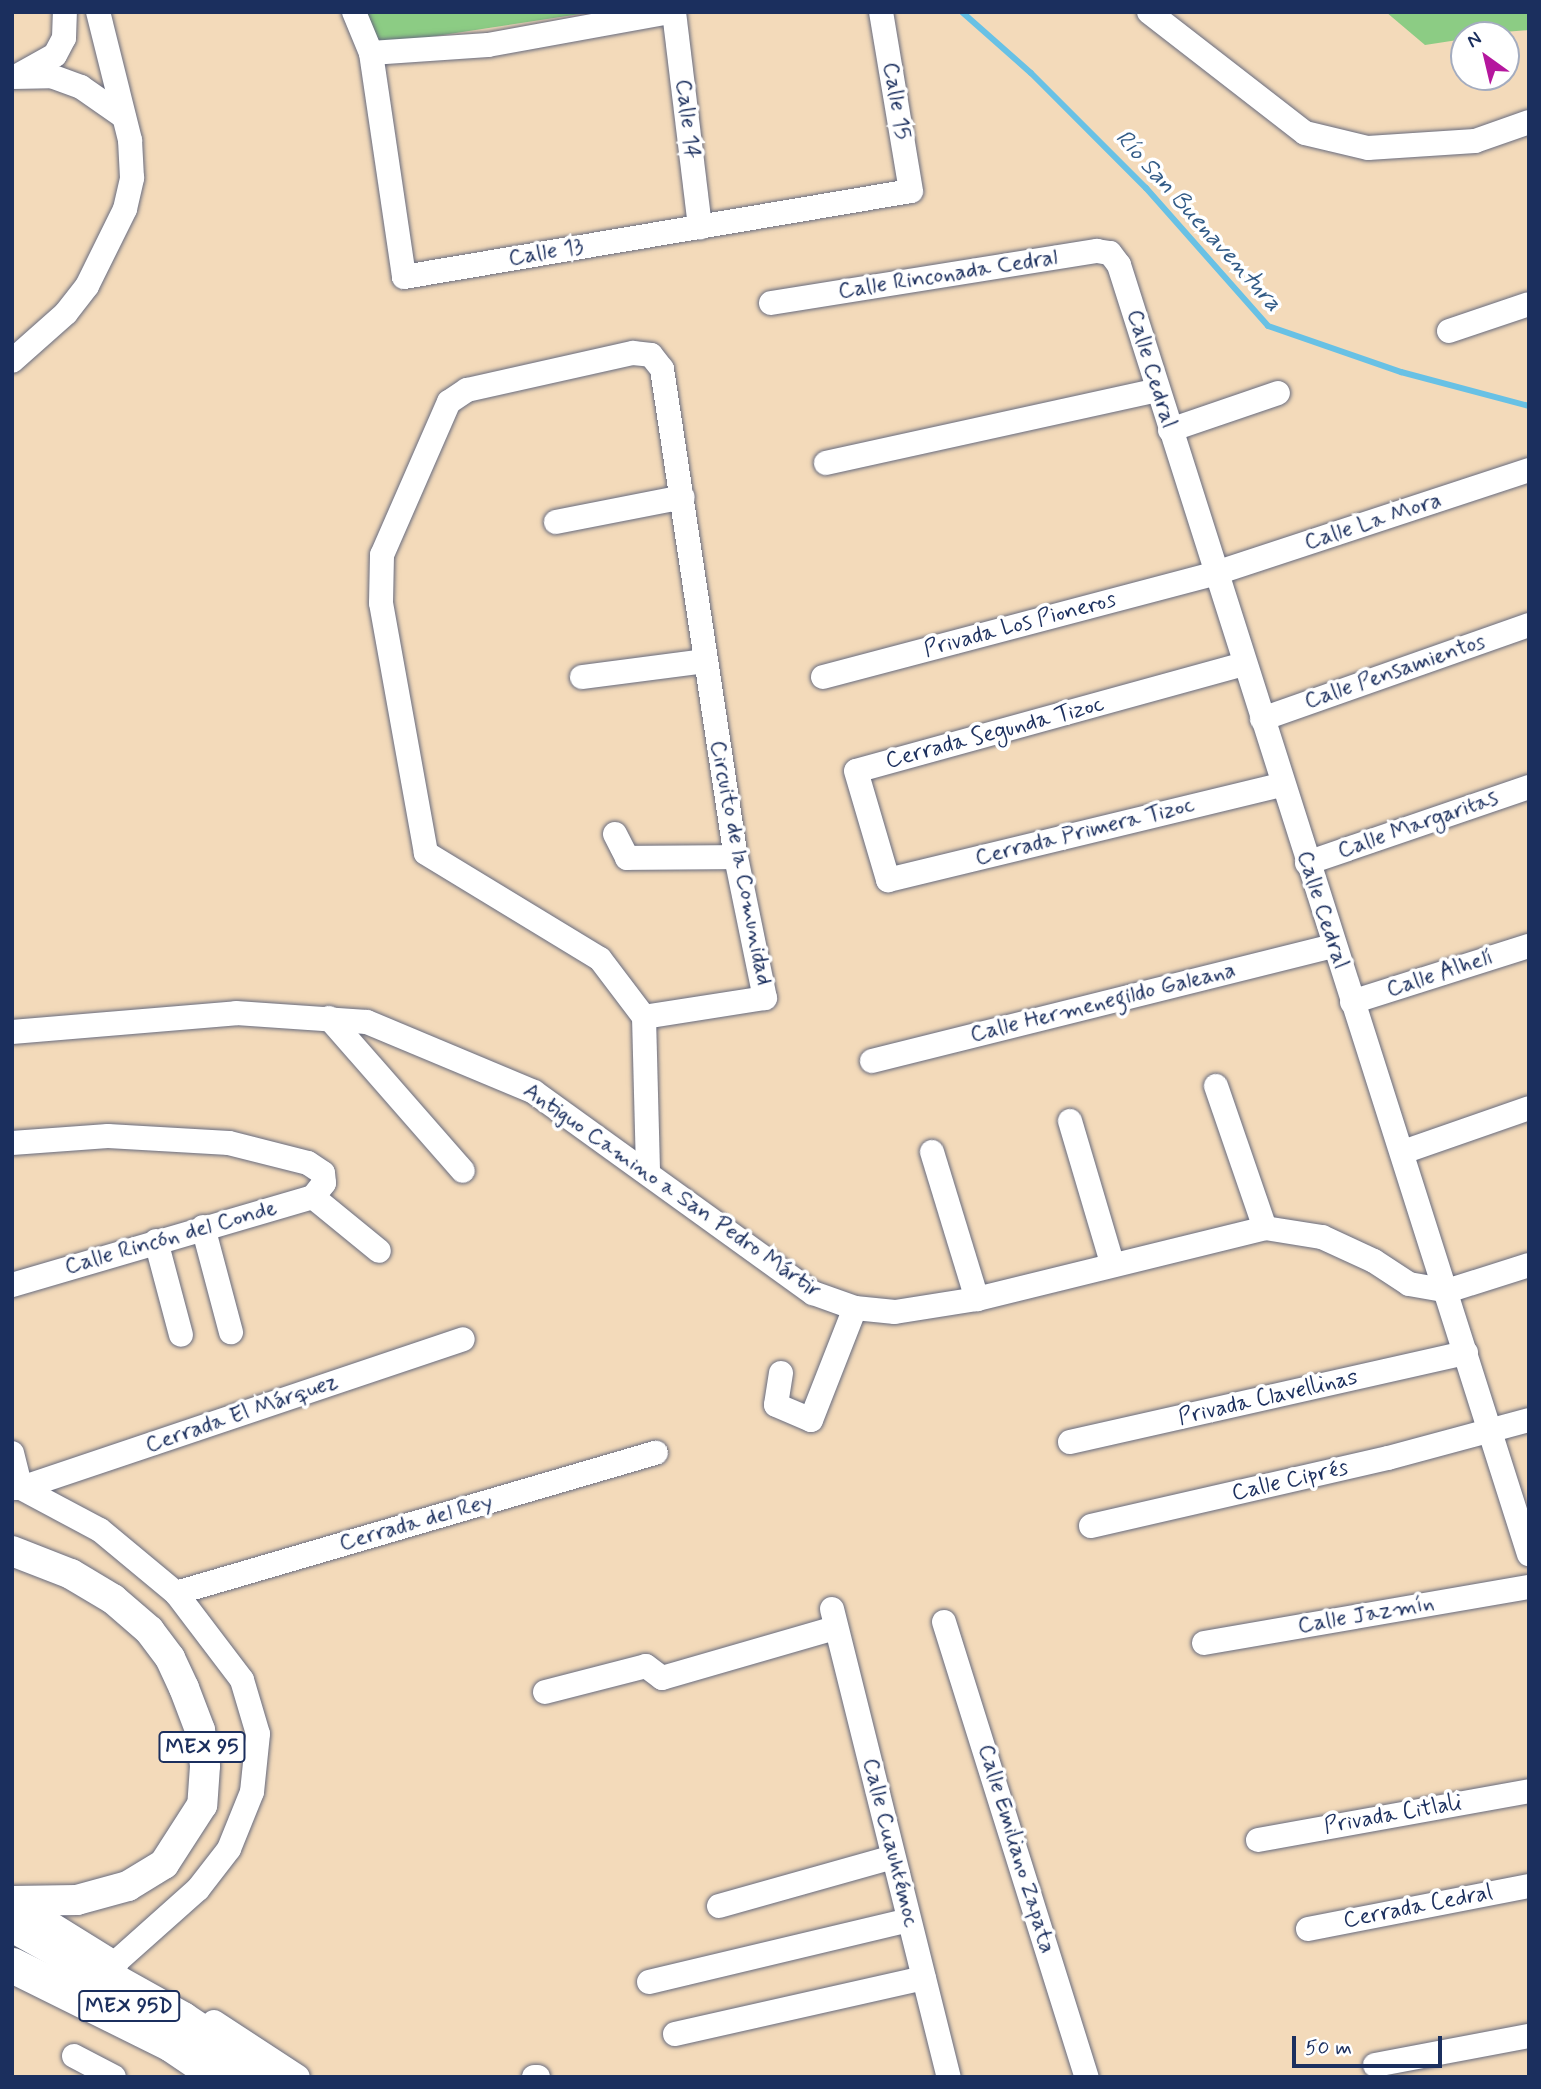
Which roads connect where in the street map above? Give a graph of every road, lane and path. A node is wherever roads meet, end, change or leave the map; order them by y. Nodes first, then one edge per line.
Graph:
1 (65, 12) edge
2 (98, 12) edge
3 (354, 12) edge
4 (672, 12) edge
5 (881, 12) edge
6 (1149, 12) edge
7 (371, 53) junction
8 (14, 76) edge
9 (124, 117) junction
10 (1529, 122) edge
11 (911, 191) joint
12 (700, 227) junction
13 (1119, 265) joint
14 (771, 303) dead end
15 (1529, 304) edge
16 (1449, 331) dead end
17 (12, 361) edge
18 (1157, 390) junction
19 (1278, 393) dead end
20 (1170, 430) junction
21 (826, 463) dead end
22 (1529, 470) edge
23 (682, 497) junction
24 (556, 522) dead end
25 (1216, 573) junction
26 (1529, 625) edge
27 (705, 661) junction
28 (1244, 664) junction
29 (582, 677) dead end
30 (823, 677) dead end
31 (1262, 719) junction
32 (1282, 785) junction
33 (1529, 787) edge
34 (615, 834) dead end
35 (736, 857) junction
36 (1307, 863) junction
37 (888, 880) joint
38 (1334, 946) junction
39 (1529, 946) edge
40 (1352, 1002) junction
41 (644, 1017) junction
42 (328, 1018) junction
43 (12, 1032) edge
44 (872, 1061) dead end
45 (1216, 1086) dead end
46 (1529, 1108) edge
47 (1070, 1121) dead end
48 (12, 1143) edge
49 (932, 1152) dead end
50 (1403, 1152) junction
51 (648, 1169) junction
52 (463, 1171) dead end
53 (318, 1190) junction
54 (203, 1227) junction
55 (1265, 1228) junction
56 (156, 1241) junction
57 (379, 1251) dead end
58 (1112, 1263) junction
59 (1529, 1265) edge
60 (12, 1285) edge
61 (1447, 1291) junction
62 (977, 1299) junction
63 (855, 1308) junction
64 (231, 1332) dead end
65 (181, 1335) dead end
66 (463, 1339) dead end
67 (1466, 1353) junction
68 (781, 1373) dead end
69 (1529, 1420) edge
70 (1488, 1433) junction
71 (1070, 1442) dead end
72 (12, 1453) edge
73 (656, 1453) dead end
74 (17, 1488) edge
75 (1521, 1509) edge
76 (1091, 1526) dead end
77 (12, 1551) edge
78 (1529, 1554) edge
79 (1529, 1587) edge
80 (176, 1594) junction
81 (944, 1622) dead end
82 (1204, 1643) dead end
83 (545, 1692) dead end
84 (1529, 1791) edge
85 (1258, 1840) dead end
86 (894, 1857) junction
87 (1529, 1886) edge
88 (719, 1906) dead end
89 (13, 1909) edge
90 (909, 1920) junction
91 (1308, 1928) dead end
92 (12, 1940) edge
93 (115, 1963) junction
94 (12, 1965) edge
95 (924, 1978) junction
96 (12, 1980) edge
97 (649, 1982) dead end
98 (675, 2034) dead end
99 (1529, 2036) edge
100 (74, 2056) dead end
101 (1375, 2065) dead end
102 (114, 2077) edge
103 (180, 2077) edge
104 (220, 2077) edge
105 (242, 2077) edge
106 (269, 2077) edge
107 (298, 2077) edge
108 (949, 2077) edge
109 (1087, 2077) edge

1 - 8 street
2 - 9 street
3 - 7 street
4 - 7 street
4 - 12 street, Calle 14
5 - 11 street, Calle 15
6 - 10 street
7 - 12 street, Calle 13
8 - 9 street
9 - 17 street
11 - 12 street, Calle 13
13 - 14 street, Calle Rinconada Cedral
13 - 18 street, Calle Cedral
15 - 16 street
18 - 20 street, Calle Cedral
18 - 21 street
19 - 20 street
20 - 25 street, Calle Cedral
22 - 25 street, Calle La Mora
23 - 24 street
23 - 27 street, Circuito de la Comunidad
23 - 41 street, Circuito de la Comunidad
25 - 28 street, Calle Cedral
25 - 30 street, Privada Los Pioneros
26 - 31 street, Calle Pensamientos
27 - 29 street
27 - 35 street, Circuito de la Comunidad
28 - 31 street, Calle Cedral
28 - 37 street, Cerrada Segunda Tizoc
31 - 32 street, Calle Cedral
32 - 36 street, Calle Cedral
32 - 37 street, Cerrada Primera Tizoc
33 - 36 street, Calle Margaritas
34 - 35 street
35 - 41 street, Circuito de la Comunidad
36 - 38 street, Calle Cedral
38 - 40 street, Calle Cedral
38 - 44 street, Calle Hermenegildo Galeana
39 - 40 street, Calle Alhelí
40 - 50 street, Calle Cedral
41 - 51 street
42 - 43 street, Antiguo Camino a San Pedro Mártir
42 - 51 street, Antiguo Camino a San Pedro Mártir
42 - 52 street
45 - 55 street
46 - 50 street
47 - 58 street
48 - 53 street
49 - 62 street
50 - 61 street, Calle Cedral
51 - 63 street, Antiguo Camino a San Pedro Mártir
53 - 54 street, Calle Rincón del Conde
53 - 57 street
54 - 56 street, Calle Rincón del Conde
54 - 64 street
55 - 58 street, Antiguo Camino a San Pedro Mártir
55 - 61 street, Antiguo Camino a San Pedro Mártir
56 - 60 street, Calle Rincón del Conde
56 - 65 street
58 - 62 street, Antiguo Camino a San Pedro Mártir
59 - 61 street
61 - 67 street, Calle Cedral
62 - 63 street, Antiguo Camino a San Pedro Mártir
63 - 68 street
66 - 74 street, Cerrada El Márquez
67 - 70 street, Calle Cedral
67 - 71 street, Privada Clavellinas
69 - 70 street, Calle Ciprés
70 - 75 street, Calle Cedral
70 - 76 street, Calle Ciprés
72 - 74 street
73 - 80 street, Cerrada del Rey
74 - 80 street
75 - 78 street, Calle Cedral
77 - 89 main road, MEX 95
79 - 82 street, Calle Jazmín
80 - 93 street
81 - 109 street, Calle Emiliano Zapata
83 - 86 street, Calle Cuauhtémoc
84 - 85 street, Privada Citlali
86 - 88 street
86 - 90 street, Calle Cuauhtémoc
87 - 91 street, Cerrada Cedral
89 - 93 street
89 - 106 highway
90 - 95 street, Calle Cuauhtémoc
90 - 97 street
92 - 105 highway, MEX 95D
93 - 107 street
94 - 104 highway
95 - 98 street
95 - 108 street, Calle Cuauhtémoc
96 - 103 highway, MEX 95D
99 - 101 street
100 - 102 street

